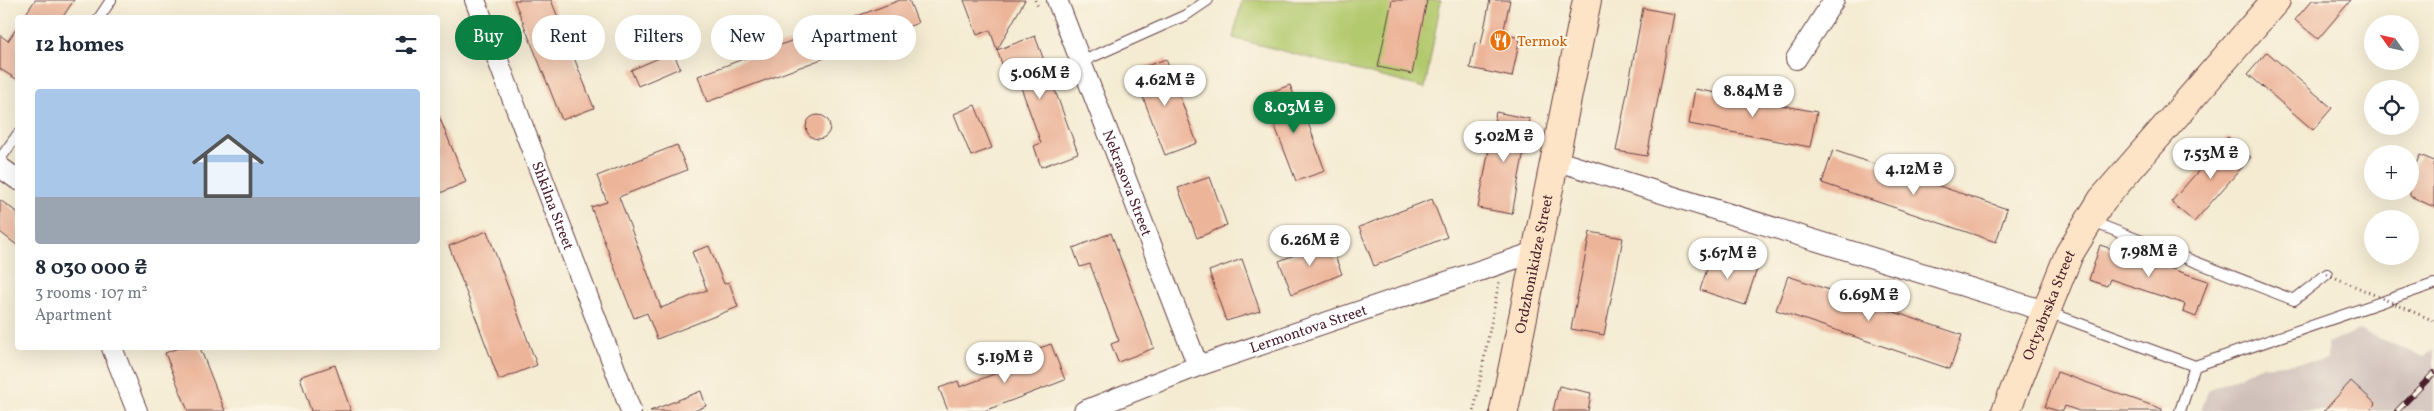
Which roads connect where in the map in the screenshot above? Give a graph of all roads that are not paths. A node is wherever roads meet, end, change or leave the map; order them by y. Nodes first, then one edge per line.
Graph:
1 (111, 0) edge
2 (476, 0) edge
3 (1057, 0) edge
4 (1208, 0) edge
5 (1588, 0) edge
6 (1834, 0) edge
7 (2276, 0) edge
8 (101, 15) edge
9 (1796, 59) dead end
10 (1081, 62) junction
11 (15, 138) edge
12 (0, 159) edge
13 (1554, 160) junction
14 (0, 167) edge
15 (15, 178) edge
16 (2089, 221) junction
17 (1535, 252) junction
18 (2327, 274) road end
19 (2434, 284) edge
20 (2045, 311) junction
21 (113, 350) edge
22 (1198, 366) junction
23 (2195, 366) junction
24 (137, 411) edge
25 (631, 411) edge
26 (1084, 411) edge
27 (1504, 411) edge
28 (2006, 411) edge
29 (2180, 411) edge

1 - 8 lane
2 - 25 street, Shkilna Street
3 - 10 street, Nekrasova Street
4 - 10 lane
5 - 13 main road, Ordzhonikidze Street
6 - 9 street
7 - 16 main road, Octyabrska Street
10 - 22 street, Nekrasova Street
11 - 12 lane
13 - 17 main road, Ordzhonikidze Street
13 - 20 street
14 - 15 street
16 - 18 lane
16 - 20 main road, Octyabrska Street
17 - 22 street, Lermontova Street
17 - 27 main road, Ordzhonikidze Street
19 - 23 lane
20 - 23 lane
20 - 28 main road, Octyabrska Street
21 - 24 street
22 - 26 street, Lermontova Street
23 - 29 lane

